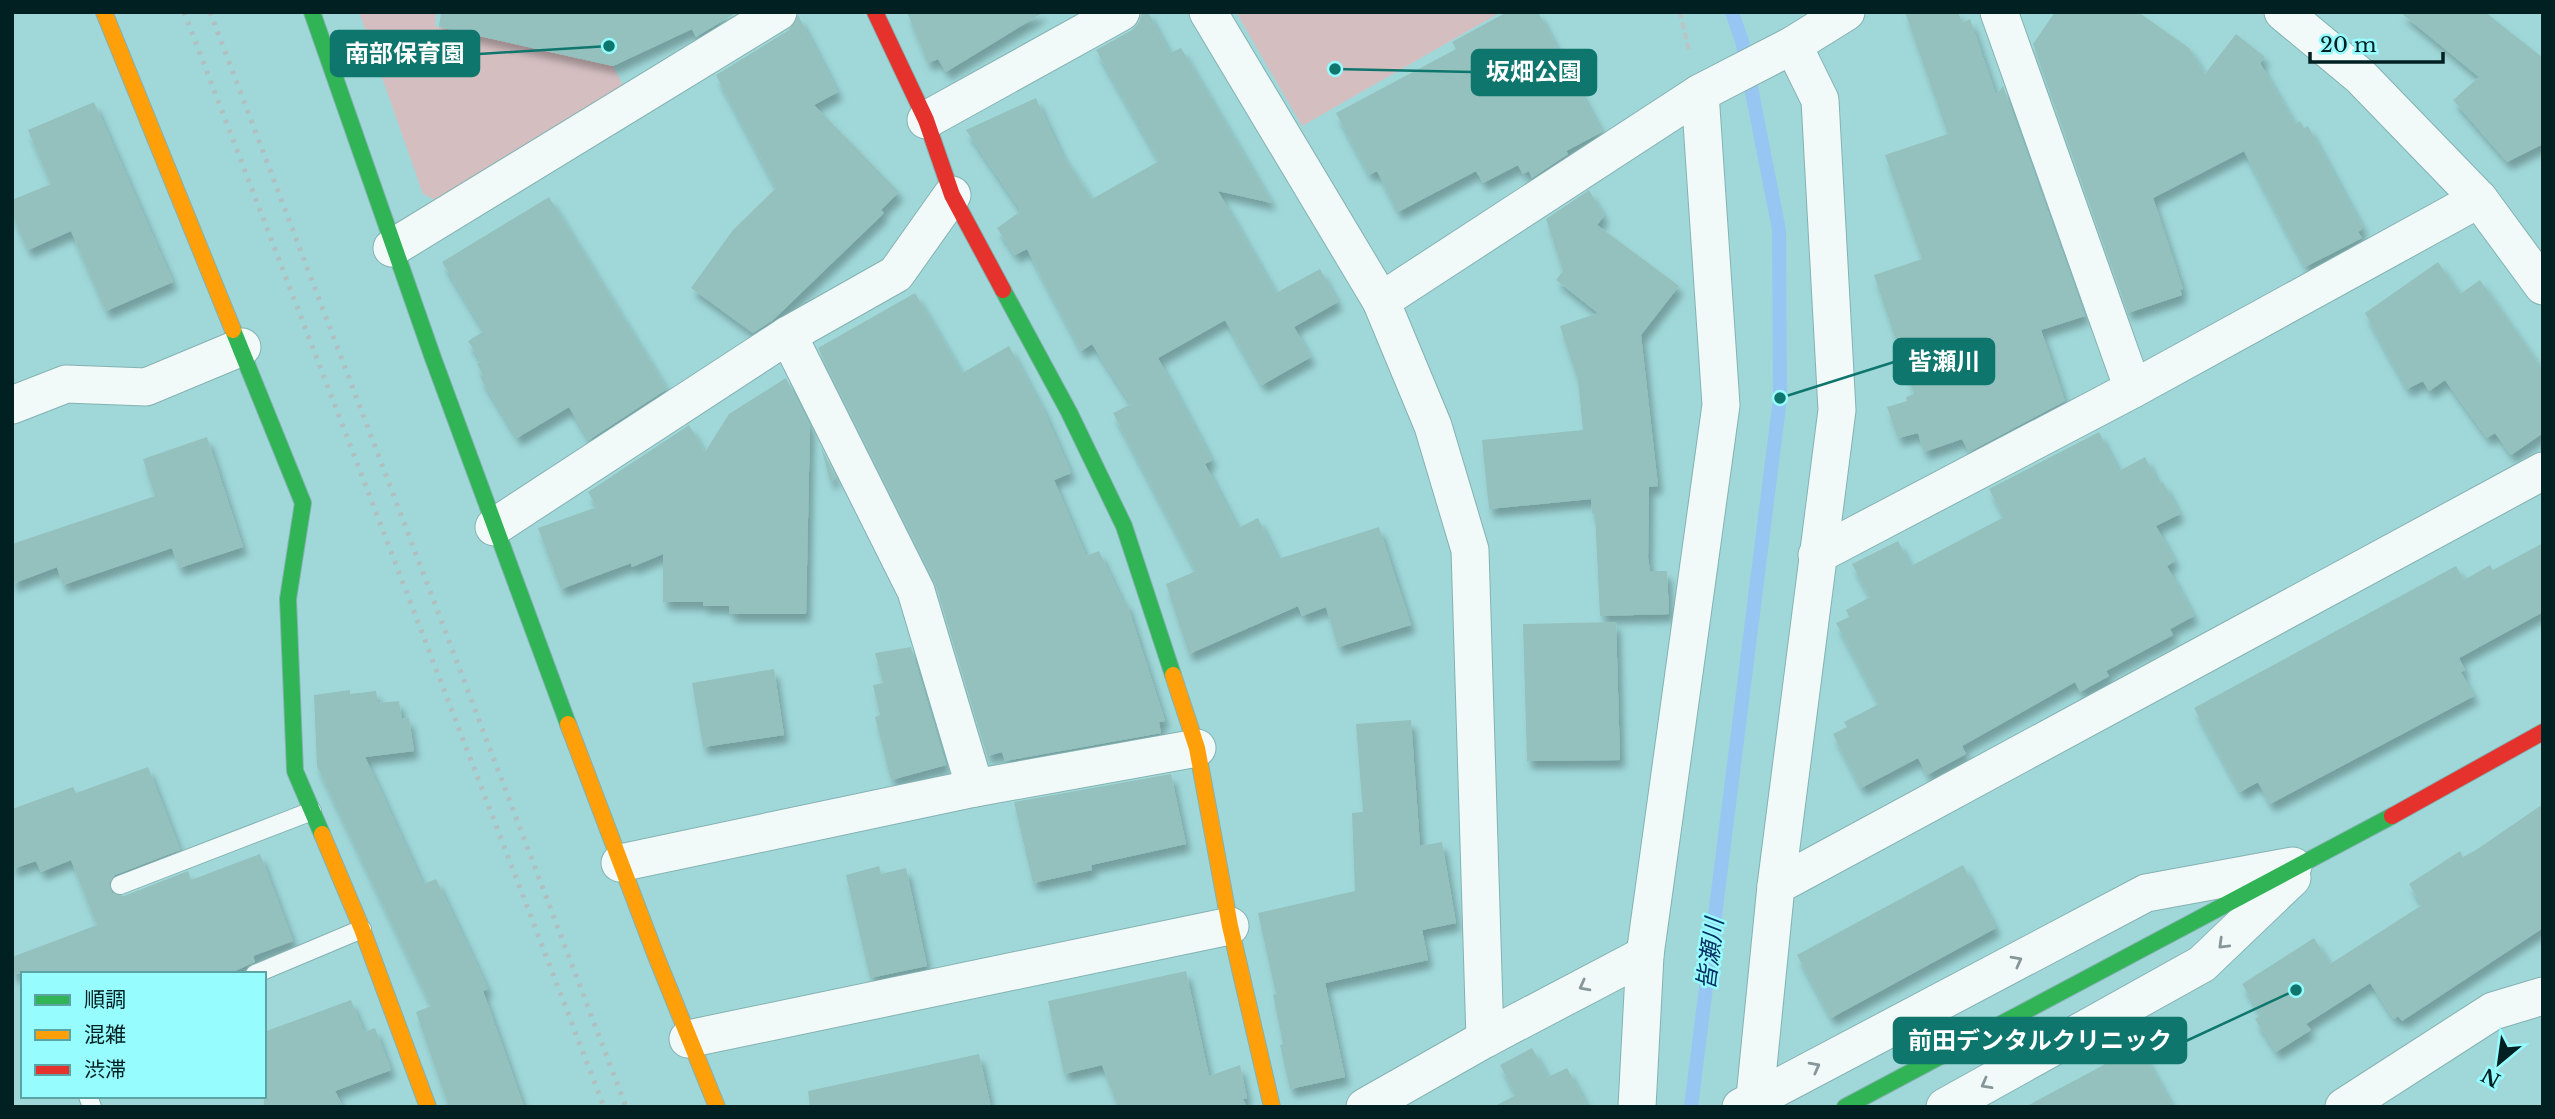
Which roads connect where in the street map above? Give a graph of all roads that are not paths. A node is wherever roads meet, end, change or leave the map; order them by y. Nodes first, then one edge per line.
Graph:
1 (104, 12) edge
2 (312, 12) edge
3 (778, 12) edge
4 (875, 12) edge
5 (1121, 12) edge
6 (1208, 12) edge
7 (1846, 12) edge
8 (1999, 12) edge
9 (2283, 12) edge
10 (1793, 45) junction
11 (1700, 93) junction
12 (926, 120) junction
13 (952, 195) junction
14 (2479, 199) junction
15 (392, 248) junction
16 (2543, 286) edge
17 (1381, 301) junction
18 (788, 335) junction
19 (242, 347) junction
20 (2133, 389) junction
21 (12, 405) edge
22 (2543, 471) edge
23 (494, 527) junction
24 (1817, 555) junction
25 (2543, 732) edge
26 (1197, 748) junction
27 (975, 788) junction
28 (312, 811) junction
29 (620, 863) junction
30 (2308, 863) junction
31 (120, 885) dead end
32 (1776, 886) junction
33 (1230, 926) junction
34 (362, 929) junction
35 (1645, 955) junction
36 (260, 972) edge
37 (2543, 996) edge
38 (1485, 1038) junction
39 (688, 1039) junction
40 (1750, 1104) edge
41 (428, 1107) edge
42 (718, 1107) edge
43 (1272, 1107) edge
44 (1365, 1107) edge
45 (1637, 1107) edge
46 (1845, 1107) edge
47 (1945, 1107) edge
48 (2344, 1107) edge

1 - 19 street
2 - 15 street
3 - 15 street
4 - 12 street
5 - 12 street
6 - 17 street
7 - 10 street
8 - 20 street
9 - 14 street
10 - 11 street
10 - 24 street
11 - 17 street
11 - 35 street
12 - 13 street
13 - 18 street
13 - 26 street
14 - 16 street
14 - 20 street
15 - 23 street
17 - 38 street
18 - 23 street
18 - 27 street
19 - 21 street
19 - 28 street
20 - 24 street
22 - 32 street
23 - 29 street
24 - 32 street
25 - 30 street
26 - 27 street
26 - 33 street
27 - 29 street
28 - 31 lane
28 - 34 street
29 - 39 street
40 -> 30 street
30 - 46 street
30 -> 47 street
32 - 40 street
33 - 39 street
33 - 43 street
34 - 36 lane
34 - 41 street
35 -> 38 street
35 - 45 street
37 - 48 street
38 - 44 street
39 - 42 street

